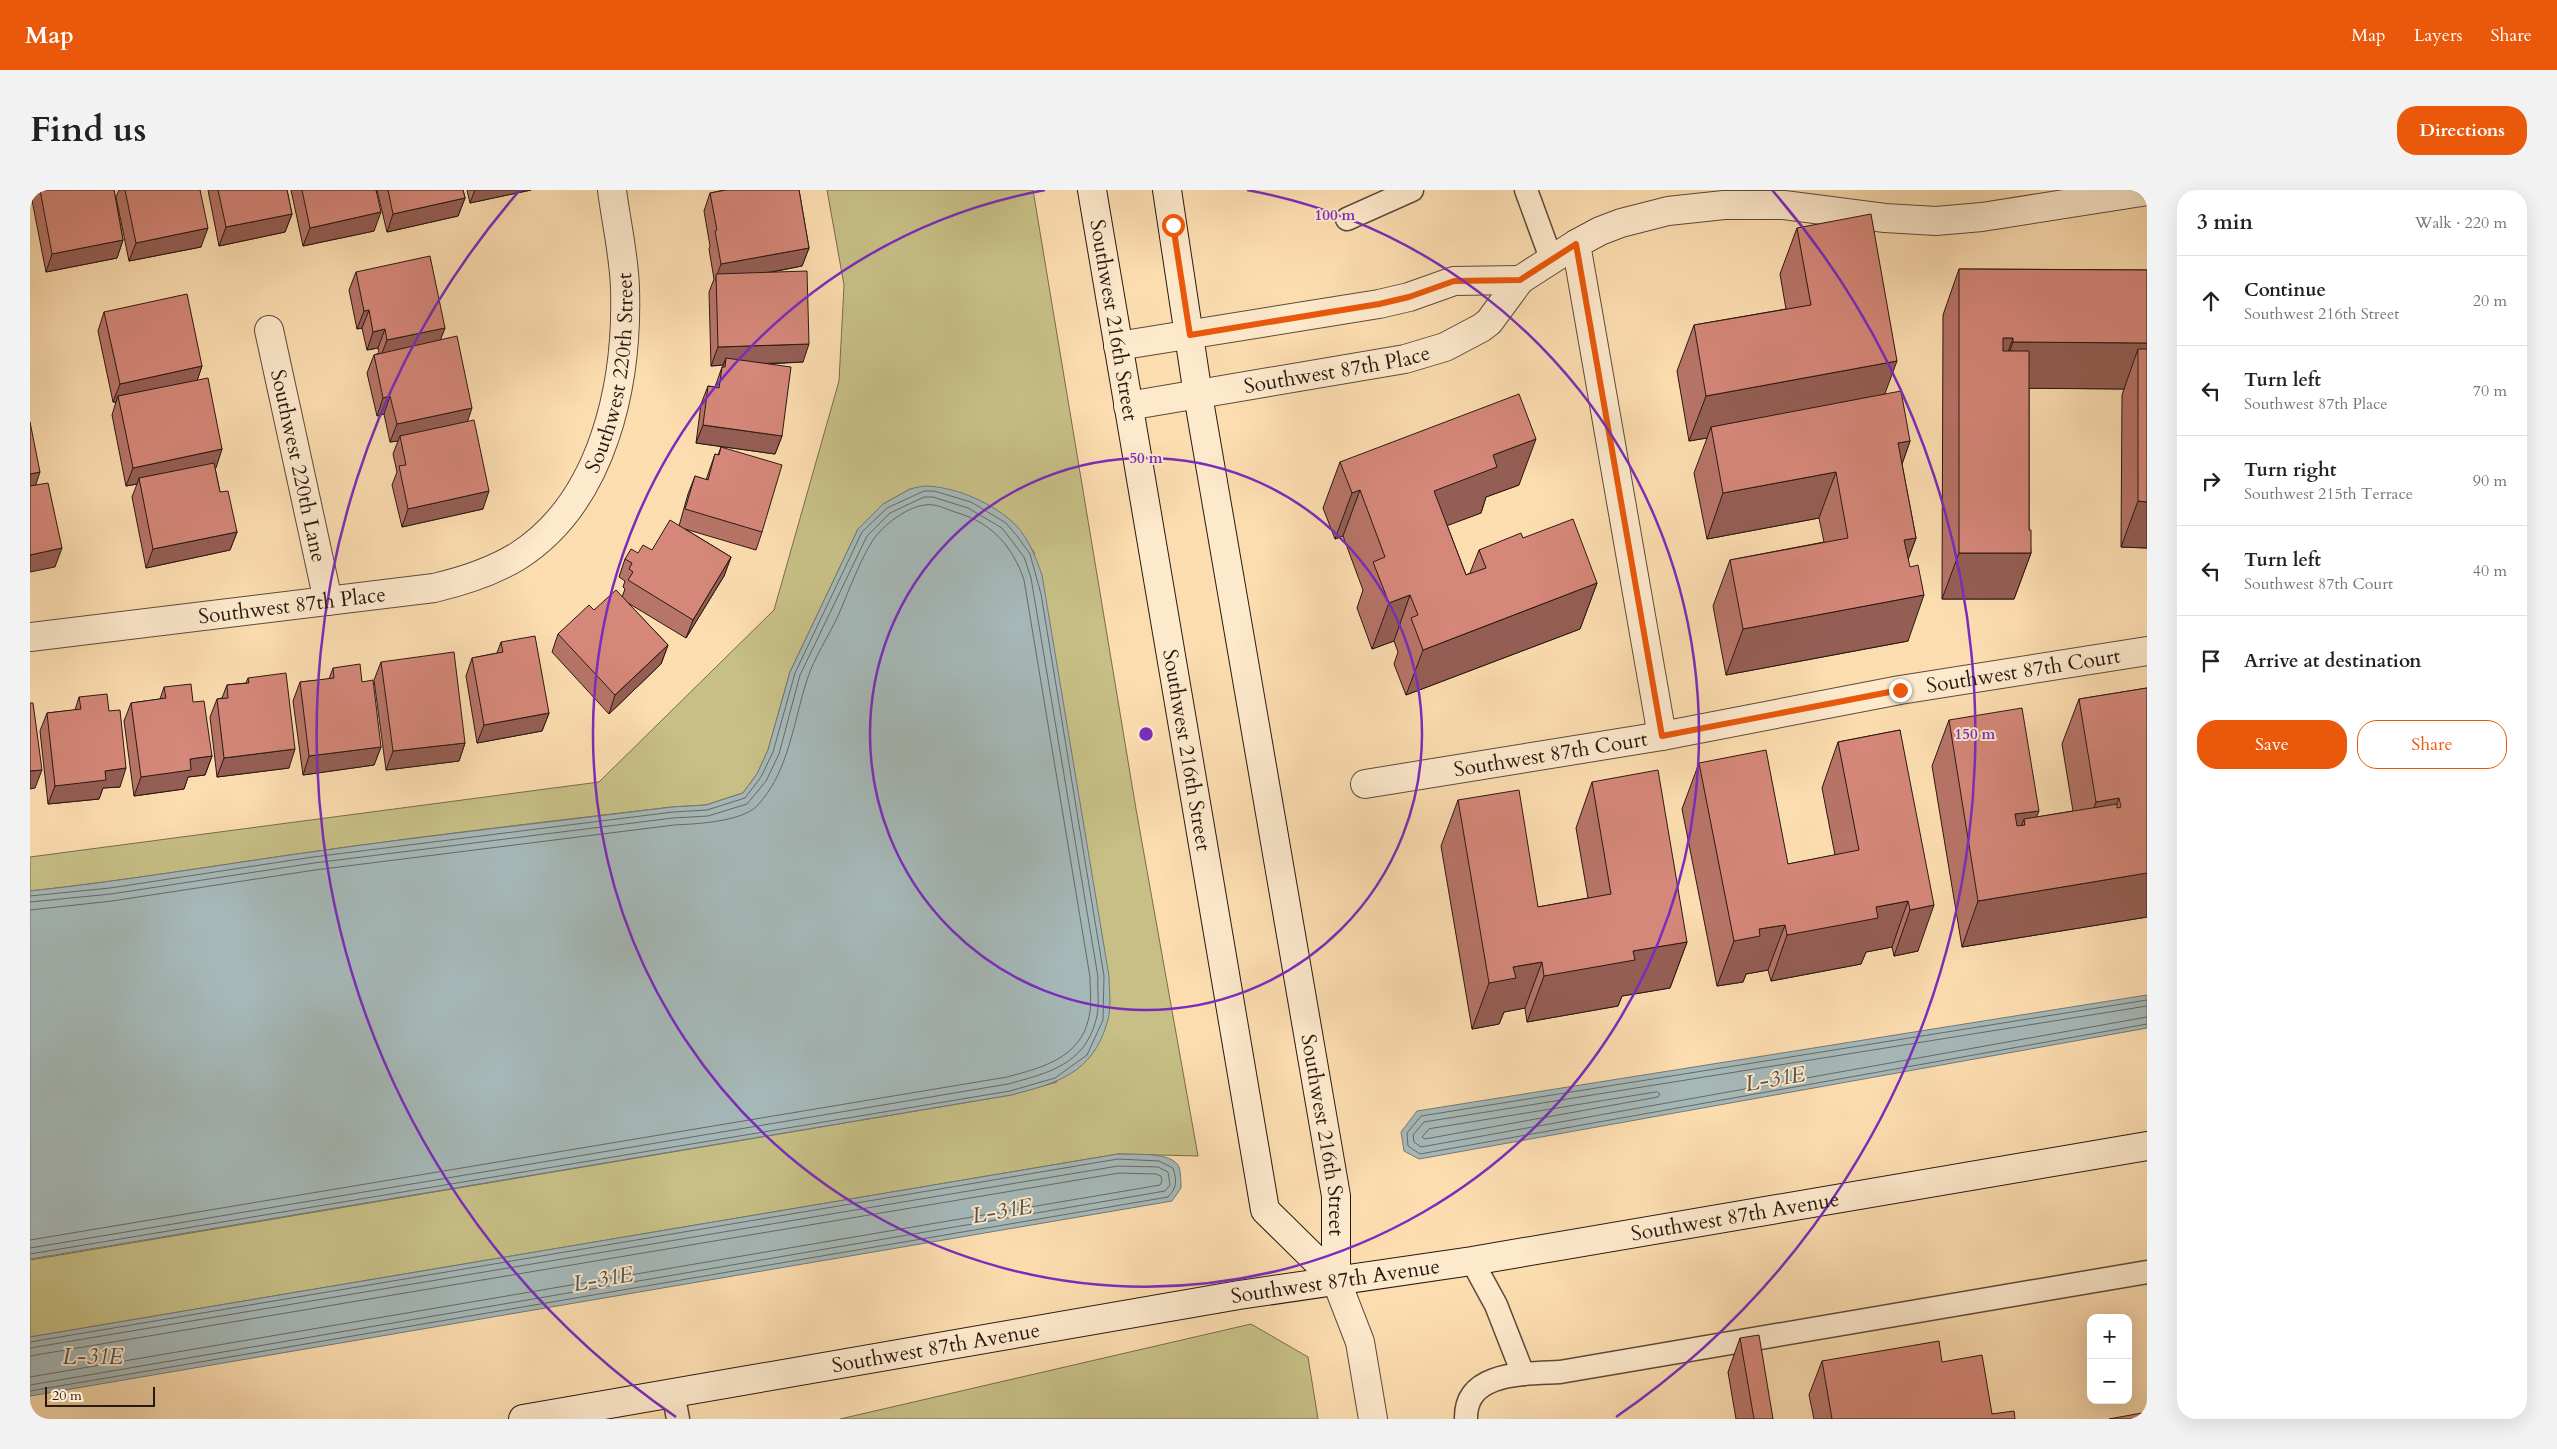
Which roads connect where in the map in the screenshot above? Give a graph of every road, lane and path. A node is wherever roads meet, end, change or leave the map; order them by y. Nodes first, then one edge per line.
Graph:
1 (612, 190) edge
2 (1092, 190) edge
3 (1167, 190) edge
4 (1412, 190) edge
5 (1526, 190) edge
6 (2147, 191) edge
7 (2054, 198) edge
8 (1347, 219) dead end
9 (1576, 244) junction
10 (1552, 261) junction
11 (1520, 280) junction
12 (269, 330) dead end
13 (1190, 335) junction
14 (1118, 346) junction
15 (1198, 395) junction
16 (1128, 406) junction
17 (542, 538) joint
18 (328, 601) junction
19 (30, 638) edge
20 (2147, 651) edge
21 (1662, 736) junction
22 (1366, 784) dead end
23 (2147, 1146) edge
24 (1472, 1261) junction
25 (2147, 1272) edge
26 (1336, 1280) junction
27 (1523, 1374) junction
28 (673, 1392) junction
29 (523, 1419) edge
30 (678, 1419) edge
31 (1373, 1419) edge
32 (1466, 1419) edge

1 - 17 street, Southwest 220th Street
2 - 14 street, Southwest 216th Street
3 - 13 street, Southwest 216th Street
4 - 8 lane
5 - 10 lane
6 - 7 street, Southwest 87th Place
7 - 9 street, Southwest 87th Place
9 - 10 street, Southwest 87th Place
9 - 21 street
10 - 11 street, Southwest 87th Place
11 - 13 street, Southwest 87th Place
11 - 15 street, Southwest 87th Place
12 - 18 street, Southwest 220th Lane
13 - 14 street, Southwest 87th Place
13 - 15 street, Southwest 216th Street
14 - 16 street, Southwest 216th Street
15 - 16 street, Southwest 87th Place
15 - 26 street, Southwest 216th Street
16 - 26 street, Southwest 216th Street
17 - 18 street, Southwest 87th Place
18 - 19 street, Southwest 87th Place
20 - 21 street, Southwest 87th Court
21 - 22 street, Southwest 87th Court
23 - 24 street, Southwest 87th Avenue
24 - 26 street, Southwest 87th Avenue
24 - 27 lane
25 - 27 lane
26 - 28 street, Southwest 87th Avenue
26 - 31 street, Southwest 216th Street
27 - 32 lane
28 - 29 street, Southwest 87th Avenue
28 - 30 lane

